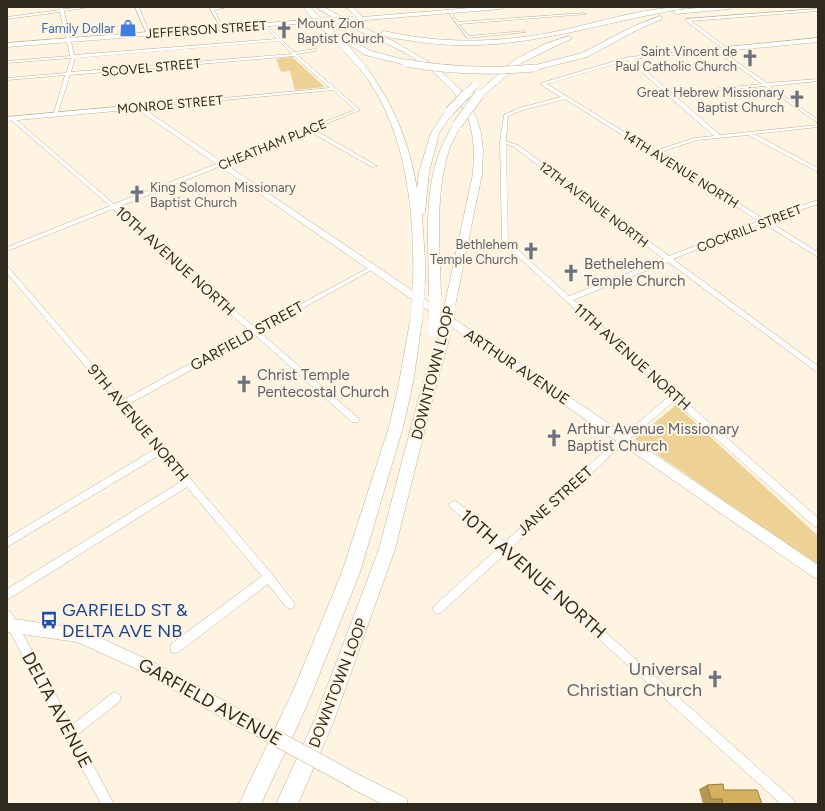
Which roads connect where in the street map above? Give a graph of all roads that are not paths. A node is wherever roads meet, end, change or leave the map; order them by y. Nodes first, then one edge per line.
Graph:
1 (88, 7) edge
2 (137, 7) edge
3 (226, 7) edge
4 (306, 7) edge
5 (319, 7) edge
6 (349, 7) edge
7 (501, 7) edge
8 (730, 7) edge
9 (212, 8) edge
10 (487, 8) edge
11 (818, 8) edge
12 (61, 9) edge
13 (686, 9) edge
14 (448, 11) junction
15 (584, 14) dead end
16 (7, 18) edge
17 (361, 18) junction
18 (342, 20) junction
19 (457, 23) junction
20 (265, 25) junction
21 (326, 26) junction
22 (585, 27) junction
23 (223, 28) junction
24 (524, 32) dead end
25 (149, 34) junction
26 (69, 40) junction
27 (280, 40) junction
28 (818, 40) edge
29 (7, 44) edge
30 (726, 49) junction
31 (315, 50) dead end
32 (717, 50) junction
33 (295, 54) junction
34 (72, 57) junction
35 (629, 58) junction
36 (7, 62) edge
37 (69, 74) junction
38 (7, 79) edge
39 (818, 80) edge
40 (766, 84) junction
41 (334, 89) junction
42 (670, 94) junction
43 (565, 98) junction
44 (138, 107) junction
45 (55, 115) junction
46 (10, 119) edge
47 (818, 122) edge
48 (818, 126) edge
49 (309, 129) junction
50 (750, 134) junction
51 (718, 136) junction
52 (503, 142) junction
53 (654, 153) junction
54 (221, 164) junction
55 (374, 166) dead end
56 (818, 170) edge
57 (818, 202) edge
58 (114, 207) junction
59 (763, 221) junction
60 (419, 237) junction
61 (7, 249) edge
62 (818, 255) edge
63 (667, 259) junction
64 (372, 268) junction
65 (7, 269) edge
66 (569, 299) junction
67 (255, 331) junction
68 (439, 333) junction
69 (818, 370) edge
70 (674, 396) junction
71 (122, 404) junction
72 (355, 420) dead end
73 (623, 439) junction
74 (161, 450) junction
75 (188, 482) junction
76 (454, 505) dead end
77 (818, 524) edge
78 (7, 543) edge
79 (504, 547) junction
80 (818, 573) edge
81 (269, 577) junction
82 (7, 595) edge
83 (290, 604) dead end
84 (438, 609) dead end
85 (8, 622) edge
86 (175, 648) dead end
87 (115, 698) dead end
88 (70, 733) junction
89 (108, 804) edge
90 (250, 804) edge
91 (287, 804) edge
92 (400, 804) edge
93 (790, 804) edge

1 - 12 street
2 - 25 street
3 - 9 street
4 - 21 highway, DOWNTOWN LOOP
5 - 18 highway, DOWNTOWN LOOP
6 - 17 street
7 - 10 street, JEFFERSON STREET
8 - 13 highway
9 - 23 street
10 - 14 street, JEFFERSON STREET
11 - 30 street
12 - 16 street
12 - 26 street
13 - 21 highway, bridge
13 - 22 highway
13 - 68 highway, bridge
14 - 17 street, JEFFERSON STREET
14 - 19 street
15 - 19 street
17 - 20 street, JEFFERSON STREET, bridge
18 - 22 highway
18 - 68 highway, DOWNTOWN LOOP, bridge
19 - 24 street
20 - 23 street, JEFFERSON STREET
20 - 27 street
21 - 60 highway, DOWNTOWN LOOP
22 - 60 highway, bridge
23 - 25 street, JEFFERSON STREET
25 - 26 street, JEFFERSON STREET
26 - 29 street, JEFFERSON STREET
26 - 34 street
27 - 33 street
27 - 34 street
28 - 30 street
30 - 32 street
31 - 33 street, SCOVEL STREET
32 - 35 street
32 - 40 street
33 - 37 street, SCOVEL STREET
33 - 41 street
34 - 36 street
34 - 37 street
35 - 42 street
35 - 43 street, 14TH AVENUE NORTH
37 - 38 street, SCOVEL STREET
37 - 45 street
39 - 40 street
40 - 42 street
40 - 47 street
41 - 44 street, MONROE STREET
41 - 49 street, CHEATHAM PLACE
42 - 51 street
43 - 52 street
43 - 53 street, 14TH AVENUE NORTH
44 - 45 street, MONROE STREET
44 - 54 street, ARTHUR AVENUE
45 - 46 street, MONROE STREET
46 - 58 street, 10TH AVENUE NORTH
48 - 50 street
49 - 54 street, CHEATHAM PLACE
49 - 55 street
50 - 51 street
50 - 56 street
51 - 53 street
52 - 63 street, 12TH AVENUE NORTH
52 - 66 street, 11TH AVENUE NORTH
53 - 59 street, 14TH AVENUE NORTH
54 - 58 street, CHEATHAM PLACE
54 - 64 street, ARTHUR AVENUE
57 - 59 street, COCKRILL STREET
58 - 61 street, CHEATHAM PLACE
58 - 67 street, 10TH AVENUE NORTH
59 - 62 street, 14TH AVENUE NORTH
59 - 63 street, COCKRILL STREET
60 - 90 highway, DOWNTOWN LOOP, bridge
63 - 66 street, COCKRILL STREET
63 - 69 street, 12TH AVENUE NORTH
64 - 67 street, GARFIELD STREET
64 - 73 street, ARTHUR AVENUE
65 - 71 street, 9TH AVENUE NORTH
66 - 70 street, 11TH AVENUE NORTH
67 - 71 street, GARFIELD STREET
67 - 72 street, 10TH AVENUE NORTH
68 - 91 highway, DOWNTOWN LOOP
70 - 73 street, JANE STREET
70 - 77 street, 11TH AVENUE NORTH
71 - 74 street, 9TH AVENUE NORTH
73 - 79 street, JANE STREET
73 - 80 street, ARTHUR AVENUE
74 - 75 street, 9TH AVENUE NORTH
74 - 78 street
75 - 81 street, 9TH AVENUE NORTH
75 - 82 street
76 - 79 street, 10TH AVENUE NORTH
79 - 84 street, JANE STREET
79 - 93 street, 10TH AVENUE NORTH
81 - 83 street, 9TH AVENUE NORTH
81 - 86 street
85 - 88 street, DELTA AVENUE
85 - 92 street, GARFIELD AVENUE, bridge
87 - 88 street
88 - 89 street, DELTA AVENUE

